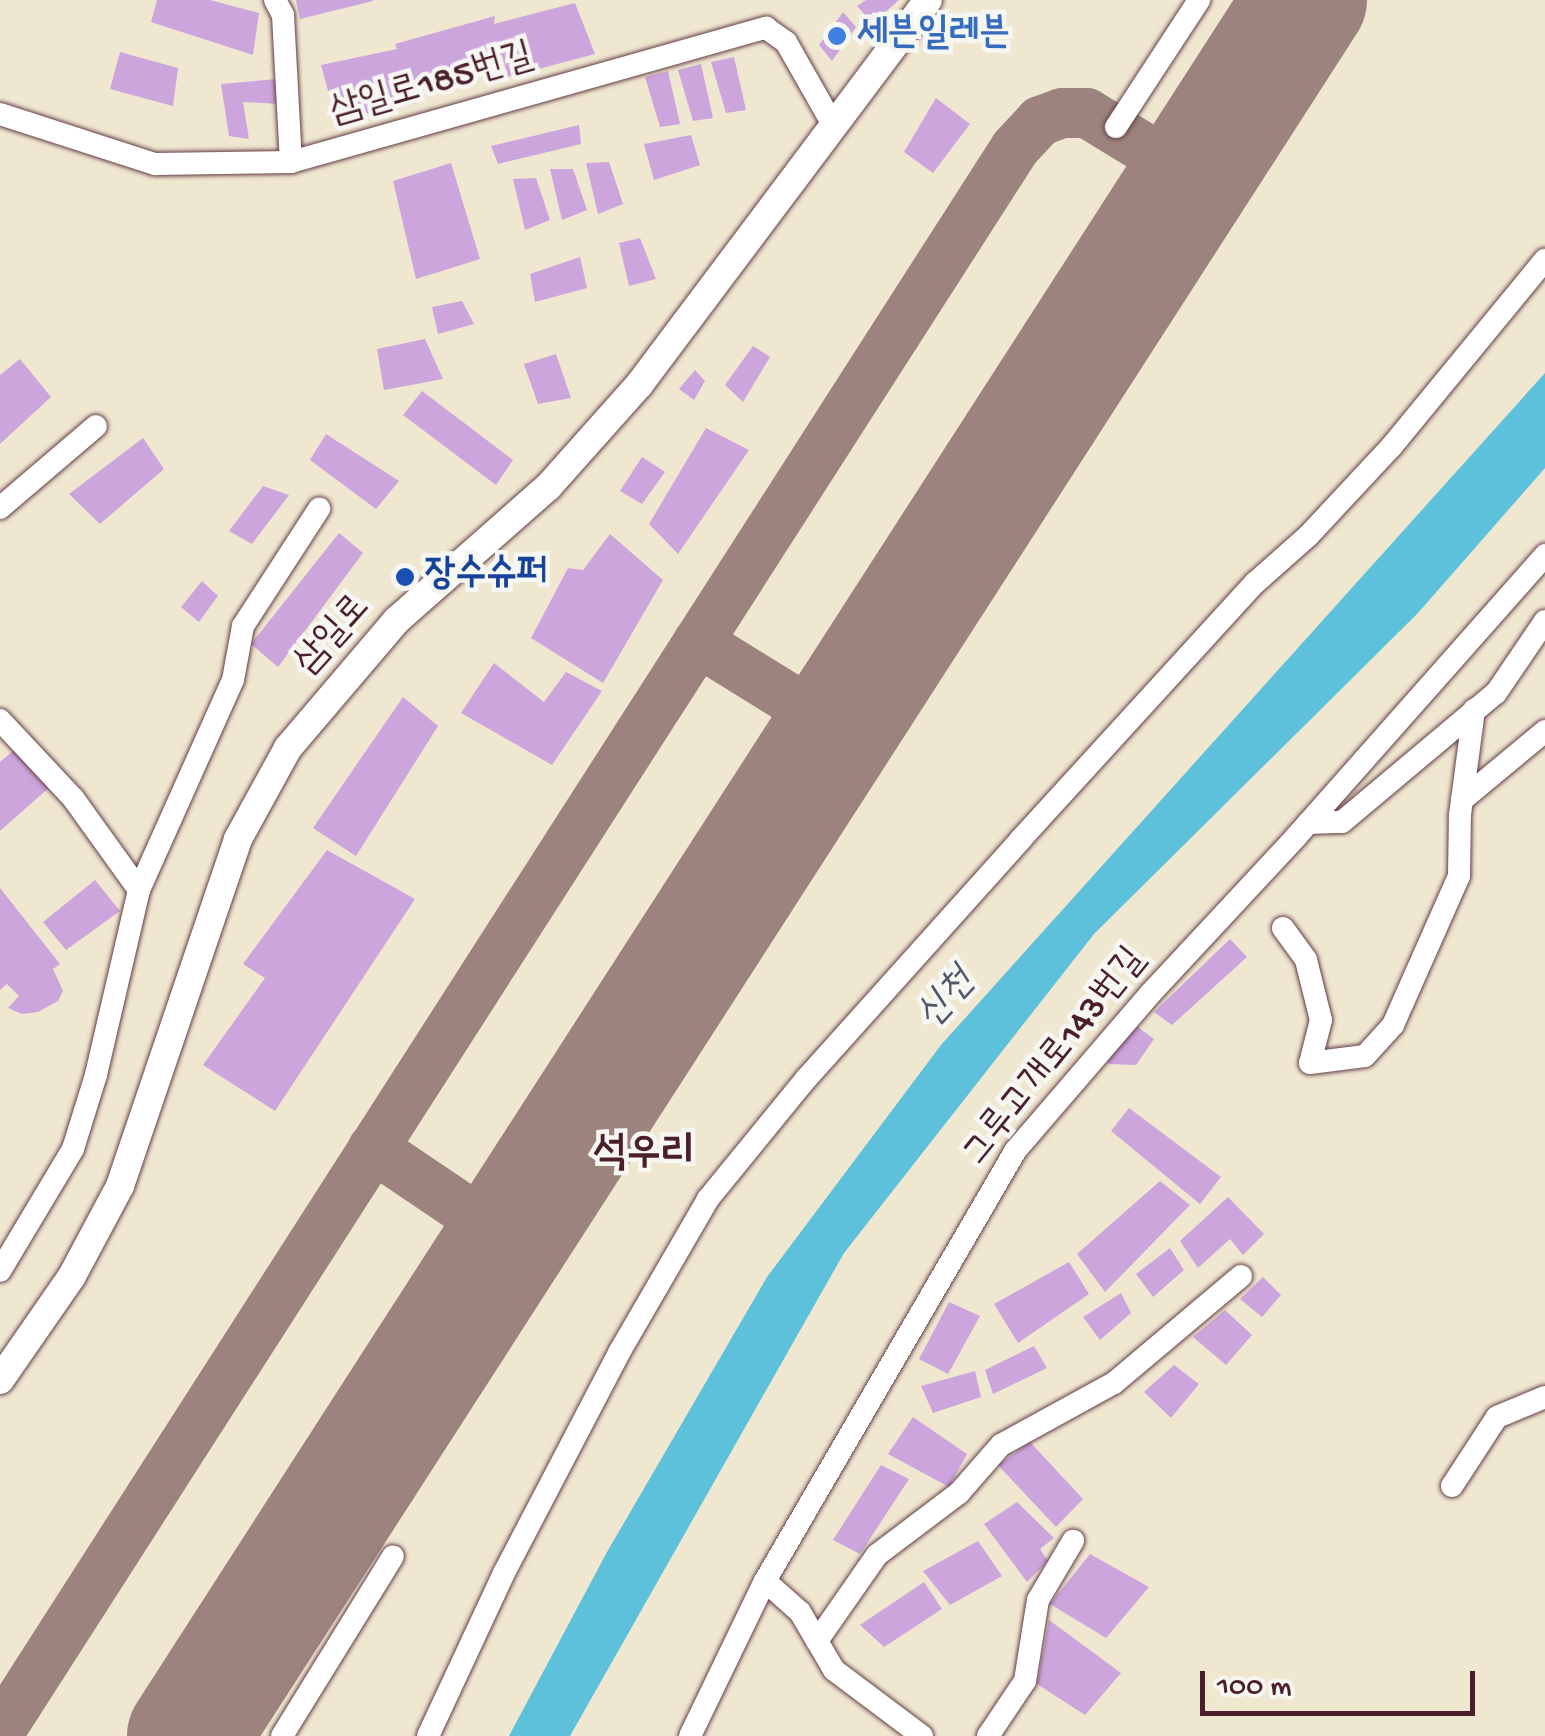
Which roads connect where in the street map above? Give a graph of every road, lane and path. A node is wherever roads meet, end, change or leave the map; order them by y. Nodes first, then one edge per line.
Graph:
1 (275, 0) edge
2 (928, 0) edge
3 (1198, 0) edge
4 (0, 114) edge
5 (832, 123) junction
6 (1116, 127) dead end
7 (291, 162) junction
8 (1545, 260) edge
9 (96, 426) dead end
10 (0, 508) edge
11 (319, 509) dead end
12 (1545, 556) edge
13 (1545, 621) edge
14 (1534, 651) edge
15 (1474, 710) junction
16 (0, 720) edge
17 (1545, 731) edge
18 (1462, 800) junction
19 (1308, 823) junction
20 (139, 890) junction
21 (1284, 928) dead end
22 (0, 1271) edge
23 (1241, 1276) dead end
24 (0, 1380) edge
25 (1545, 1397) edge
26 (1452, 1486) dead end
27 (1073, 1541) dead end
28 (393, 1556) dead end
29 (765, 1581) junction
30 (817, 1641) junction
31 (282, 1736) edge
32 (428, 1736) edge
33 (690, 1736) edge
34 (922, 1736) edge
35 (988, 1736) edge

1 - 7 street
2 - 5 main road, 삼일로
3 - 6 street
4 - 7 street, 삼일로185번길
5 - 7 street, 삼일로185번길
5 - 24 main road, 삼일로
8 - 32 street
9 - 10 street
11 - 20 street
12 - 19 street, 그루고개로143번길
13 - 14 street
14 - 15 street
15 - 18 street
15 - 19 street
16 - 20 street
17 - 18 street
18 - 21 street
19 - 29 street, 그루고개로143번길
20 - 22 street
23 - 30 street
25 - 26 street
27 - 35 street
28 - 31 street
29 - 30 street
29 - 33 street, 그루고개로143번길
30 - 34 street

